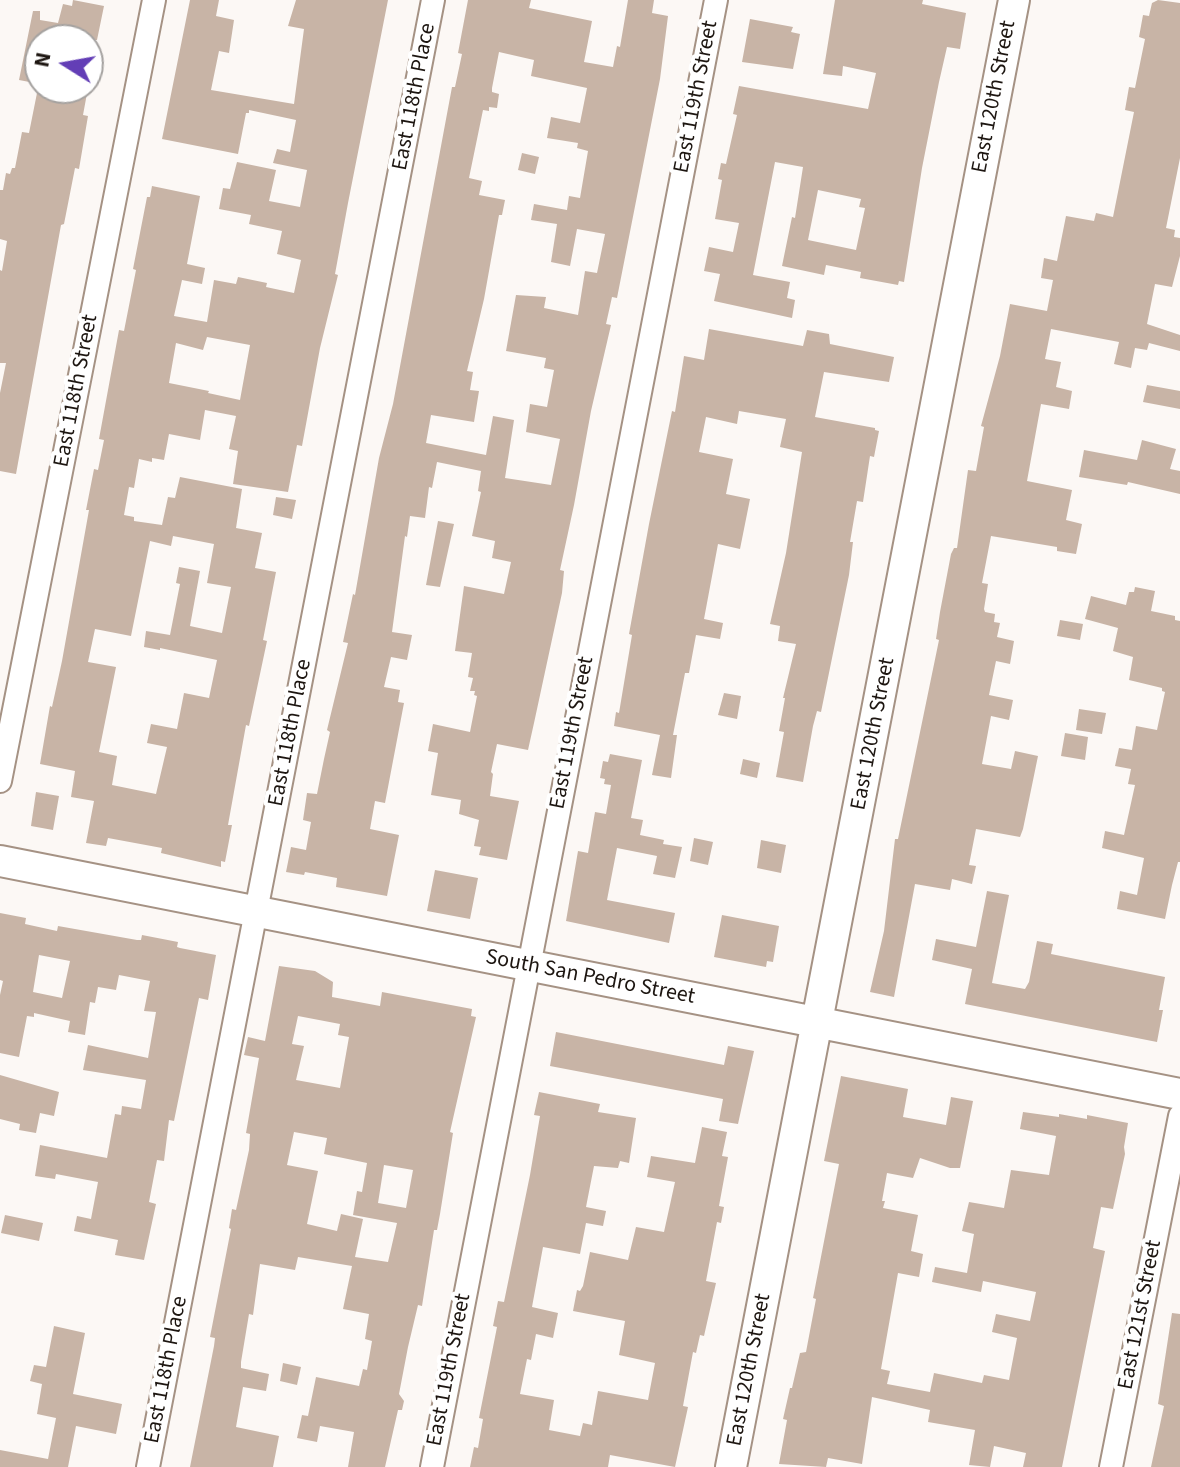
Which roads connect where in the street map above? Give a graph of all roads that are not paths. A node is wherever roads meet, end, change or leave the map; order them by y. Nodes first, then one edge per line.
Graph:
1 (154, 0) edge
2 (433, 0) edge
3 (716, 0) edge
4 (1014, 0) edge
5 (0, 781) edge
6 (0, 861) edge
7 (256, 914) junction
8 (527, 966) junction
9 (818, 1023) junction
10 (1180, 1094) edge
11 (1180, 1116) edge
12 (148, 1467) edge
13 (432, 1467) edge
14 (731, 1467) edge
15 (1111, 1467) edge

1 - 5 street, East 118th Street
2 - 7 street, East 118th Place
3 - 8 street, East 119th Street
4 - 9 street, East 120th Street
6 - 7 street, South San Pedro Street
7 - 8 street, South San Pedro Street
7 - 12 street, East 118th Place
8 - 9 street, South San Pedro Street
8 - 13 street, East 119th Street
9 - 10 street, South San Pedro Street
9 - 14 street, East 120th Street
11 - 15 street, East 121st Street

